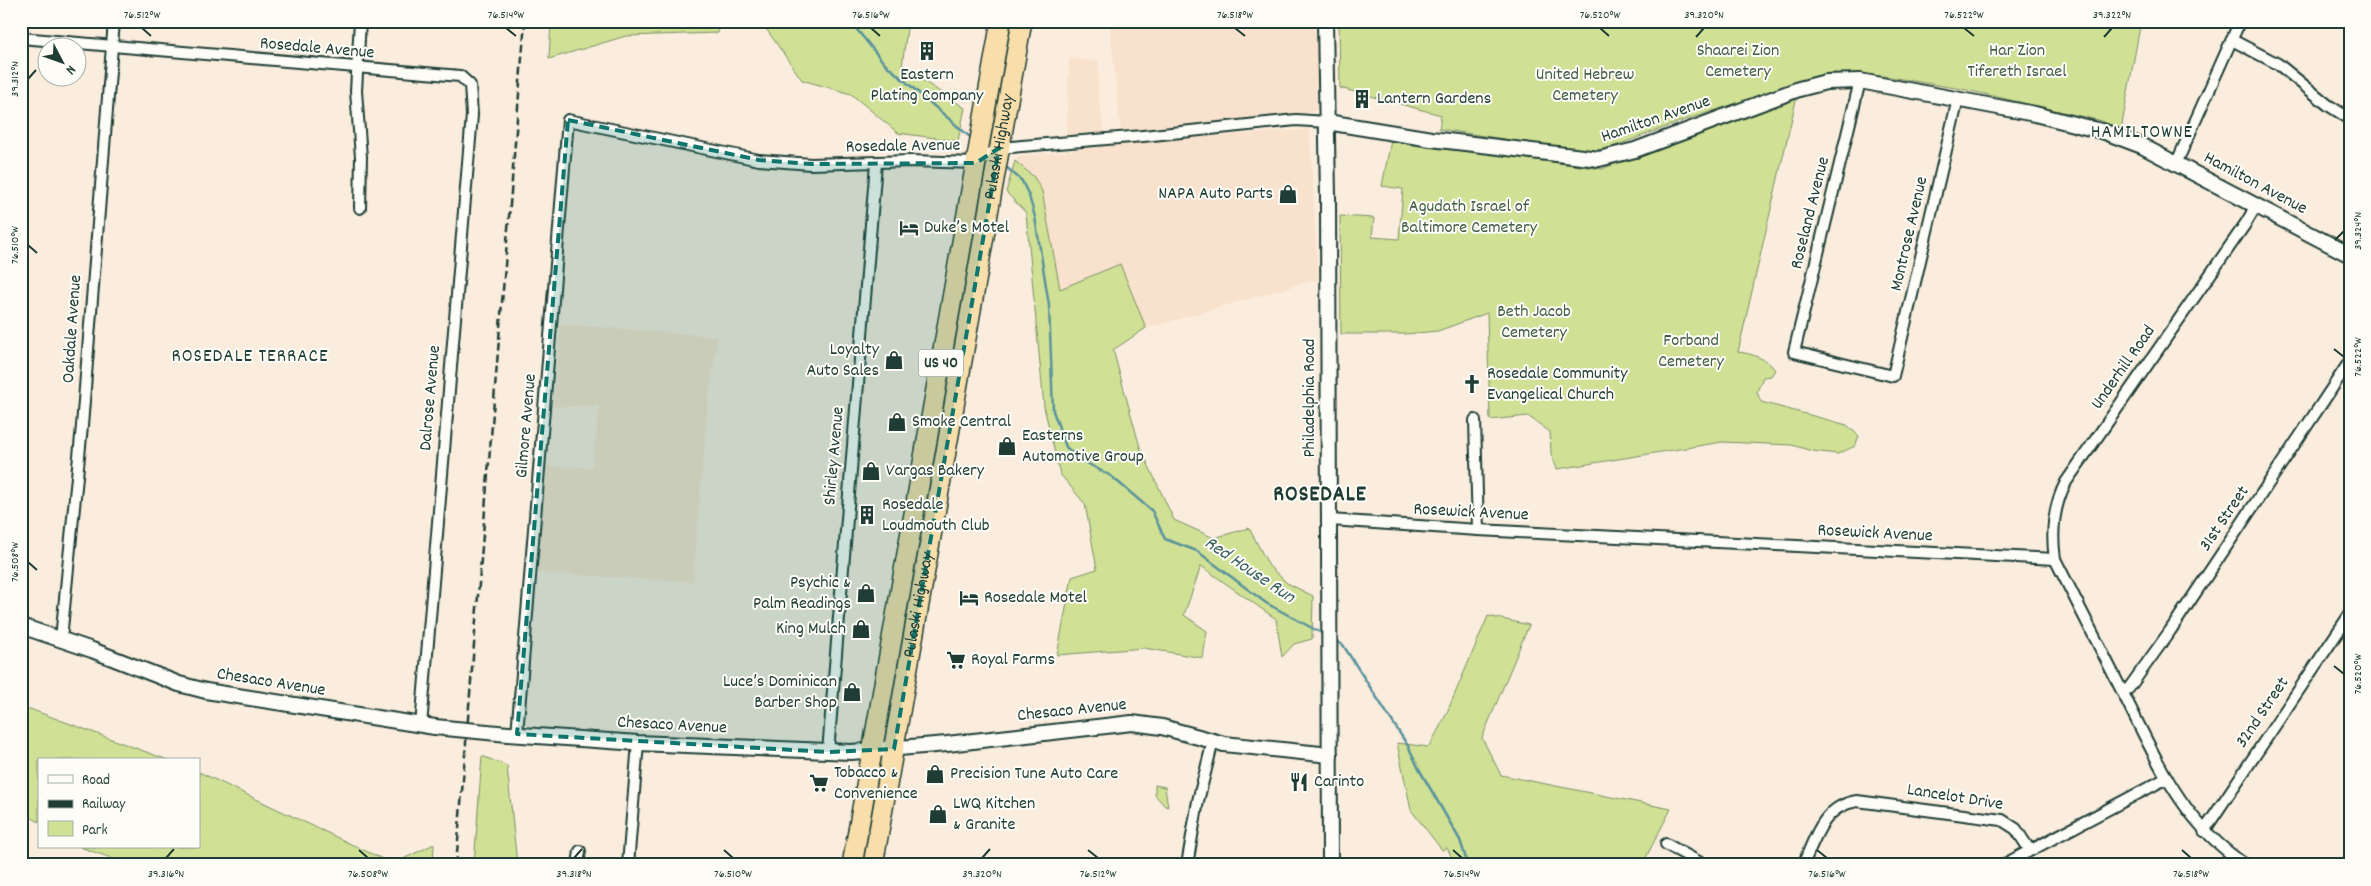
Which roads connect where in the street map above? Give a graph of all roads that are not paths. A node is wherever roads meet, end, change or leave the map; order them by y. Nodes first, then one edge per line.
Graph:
1 (114, 21) edge
2 (360, 21) edge
3 (1000, 21) edge
4 (1022, 21) edge
5 (1325, 21) edge
6 (2240, 21) edge
7 (21, 38) edge
8 (2232, 40) junction
9 (112, 46) junction
10 (356, 69) junction
11 (460, 76) joint
12 (1860, 81) junction
13 (1958, 99) junction
14 (2350, 119) edge
15 (568, 120) joint
16 (1327, 122) junction
17 (999, 148) junction
18 (876, 163) junction
19 (976, 163) junction
20 (2176, 164) junction
21 (2256, 206) junction
22 (360, 208) dead end
23 (2350, 255) edge
24 (2350, 360) edge
25 (1893, 376) joint
26 (1475, 420) dead end
27 (1330, 520) junction
28 (1478, 530) junction
29 (2055, 560) junction
30 (2350, 614) edge
31 (21, 626) edge
32 (61, 639) junction
33 (2122, 692) junction
34 (428, 727) junction
35 (513, 734) junction
36 (1213, 741) junction
37 (638, 743) junction
38 (894, 749) junction
39 (873, 750) junction
40 (828, 752) junction
41 (1330, 755) junction
42 (2167, 778) junction
43 (2204, 831) junction
44 (1666, 844) dead end
45 (2029, 850) junction
46 (580, 851) dead end
47 (2350, 860) edge
48 (578, 865) edge
49 (628, 865) edge
50 (852, 865) edge
51 (872, 865) edge
52 (1187, 865) edge
53 (1330, 865) edge
54 (1704, 865) edge
55 (1803, 865) edge
56 (2003, 865) edge
57 (2246, 865) edge
58 (2346, 865) edge

1 - 9 street, Oakdale Avenue
2 - 10 street
3 - 19 highway, Pulaski Highway / US 40
4 - 17 highway, Pulaski Highway / US 40
5 - 16 street, Philadelphia Road
6 - 8 street
7 - 9 street, Rosedale Avenue
8 - 14 street
8 - 20 street
9 - 10 street, Rosedale Avenue
9 - 32 street, Oakdale Avenue
10 - 11 street, Rosedale Avenue
10 - 22 street
11 - 34 street, Dalrose Avenue
12 - 13 street, Hamilton Avenue
12 - 16 street, Hamilton Avenue
12 - 25 street, Roseland Avenue
13 - 20 street, Hamilton Avenue
13 - 25 street, Montrose Avenue
15 - 18 street, Rosedale Avenue
15 - 35 street, Gilmore Avenue
16 - 17 street, Rosedale Avenue
16 - 27 street, Philadelphia Road
17 - 19 street, Rosedale Avenue
17 - 38 highway, Pulaski Highway / US 40
18 - 19 street, Rosedale Avenue
18 - 40 street, Shirley Avenue
19 - 39 highway, Pulaski Highway / US 40
20 - 21 street, Hamilton Avenue
21 - 23 street, Hamilton Avenue
21 - 29 street, Underhill Road
24 - 33 street, 31st Street
26 - 28 street
27 - 28 street, Rosewick Avenue
27 - 41 street, Philadelphia Road
28 - 29 street, Rosewick Avenue
29 - 33 street
30 - 43 street, 32nd Street
31 - 32 street, Chesaco Avenue
32 - 34 street, Chesaco Avenue
33 - 42 street
34 - 35 street, Chesaco Avenue, bridge
35 - 37 street, Chesaco Avenue
36 - 38 street, Chesaco Avenue
36 - 41 street, Chesaco Avenue
36 - 52 street
37 - 40 street, Chesaco Avenue
37 - 49 street
38 - 39 street, Chesaco Avenue
38 - 51 highway, Pulaski Highway / US 40
39 - 40 street, Chesaco Avenue
39 - 50 highway, Pulaski Highway / US 40
41 - 53 street, Philadelphia Road
42 - 43 street
42 - 45 street
43 - 57 street
44 - 54 street
45 - 55 street, Lancelot Drive
45 - 56 street
46 - 48 street
47 - 58 street

